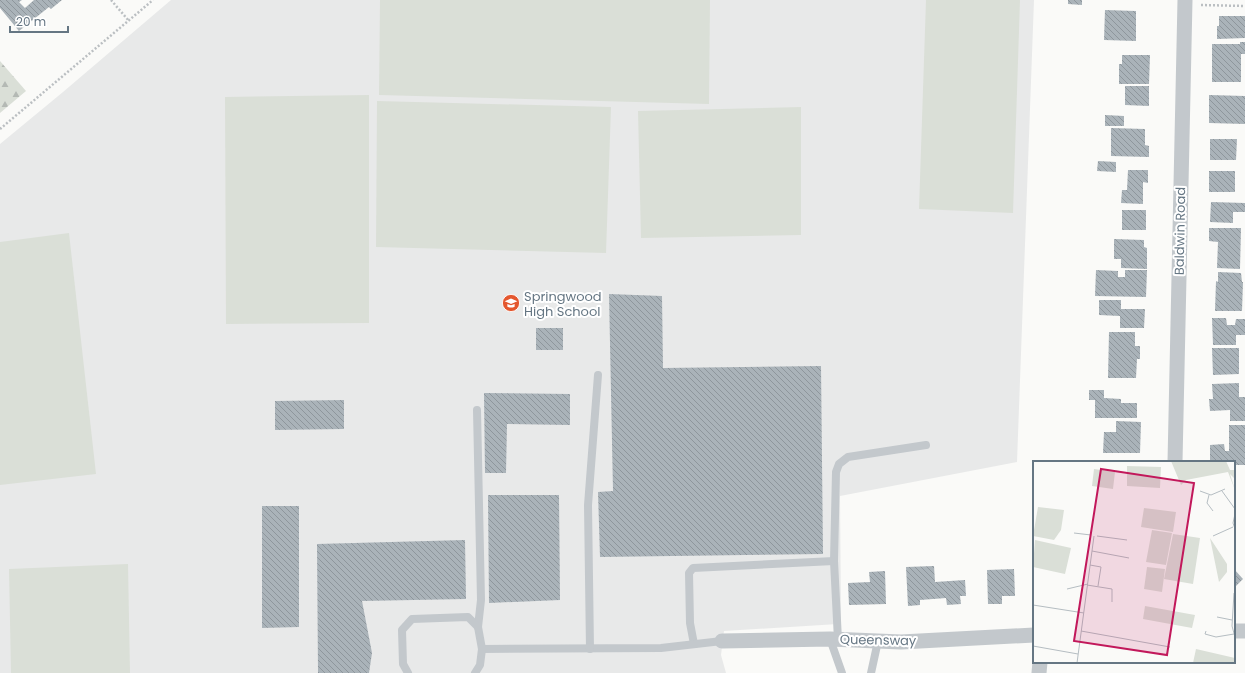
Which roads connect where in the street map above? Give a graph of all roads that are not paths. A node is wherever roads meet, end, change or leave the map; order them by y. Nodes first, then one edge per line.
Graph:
1 (1185, 2) edge
2 (598, 375) dead end
3 (477, 410) dead end
4 (926, 445) dead end
5 (1175, 461) edge
6 (834, 561) junction
7 (478, 627) junction
8 (1033, 635) edge
9 (834, 640) junction
10 (722, 641) joint
11 (878, 641) junction
12 (694, 644) junction
13 (482, 649) junction
14 (590, 649) junction
15 (1040, 663) edge
16 (480, 669) edge
17 (408, 673) edge
18 (475, 673) edge
19 (842, 673) edge
20 (872, 673) edge
21 (1039, 673) edge

1 - 5 street, Baldwin Road
2 - 14 lane
3 - 7 lane
4 - 6 lane
6 - 9 lane
6 - 12 lane
7 - 13 lane
7 - 17 lane
8 - 11 street, Queensway
9 - 10 street, Queensway
9 - 11 street, Queensway
9 - 19 lane
10 - 12 lane
11 - 20 lane
12 - 14 lane
13 - 14 lane
13 - 16 lane
15 - 21 street
16 - 18 lane

